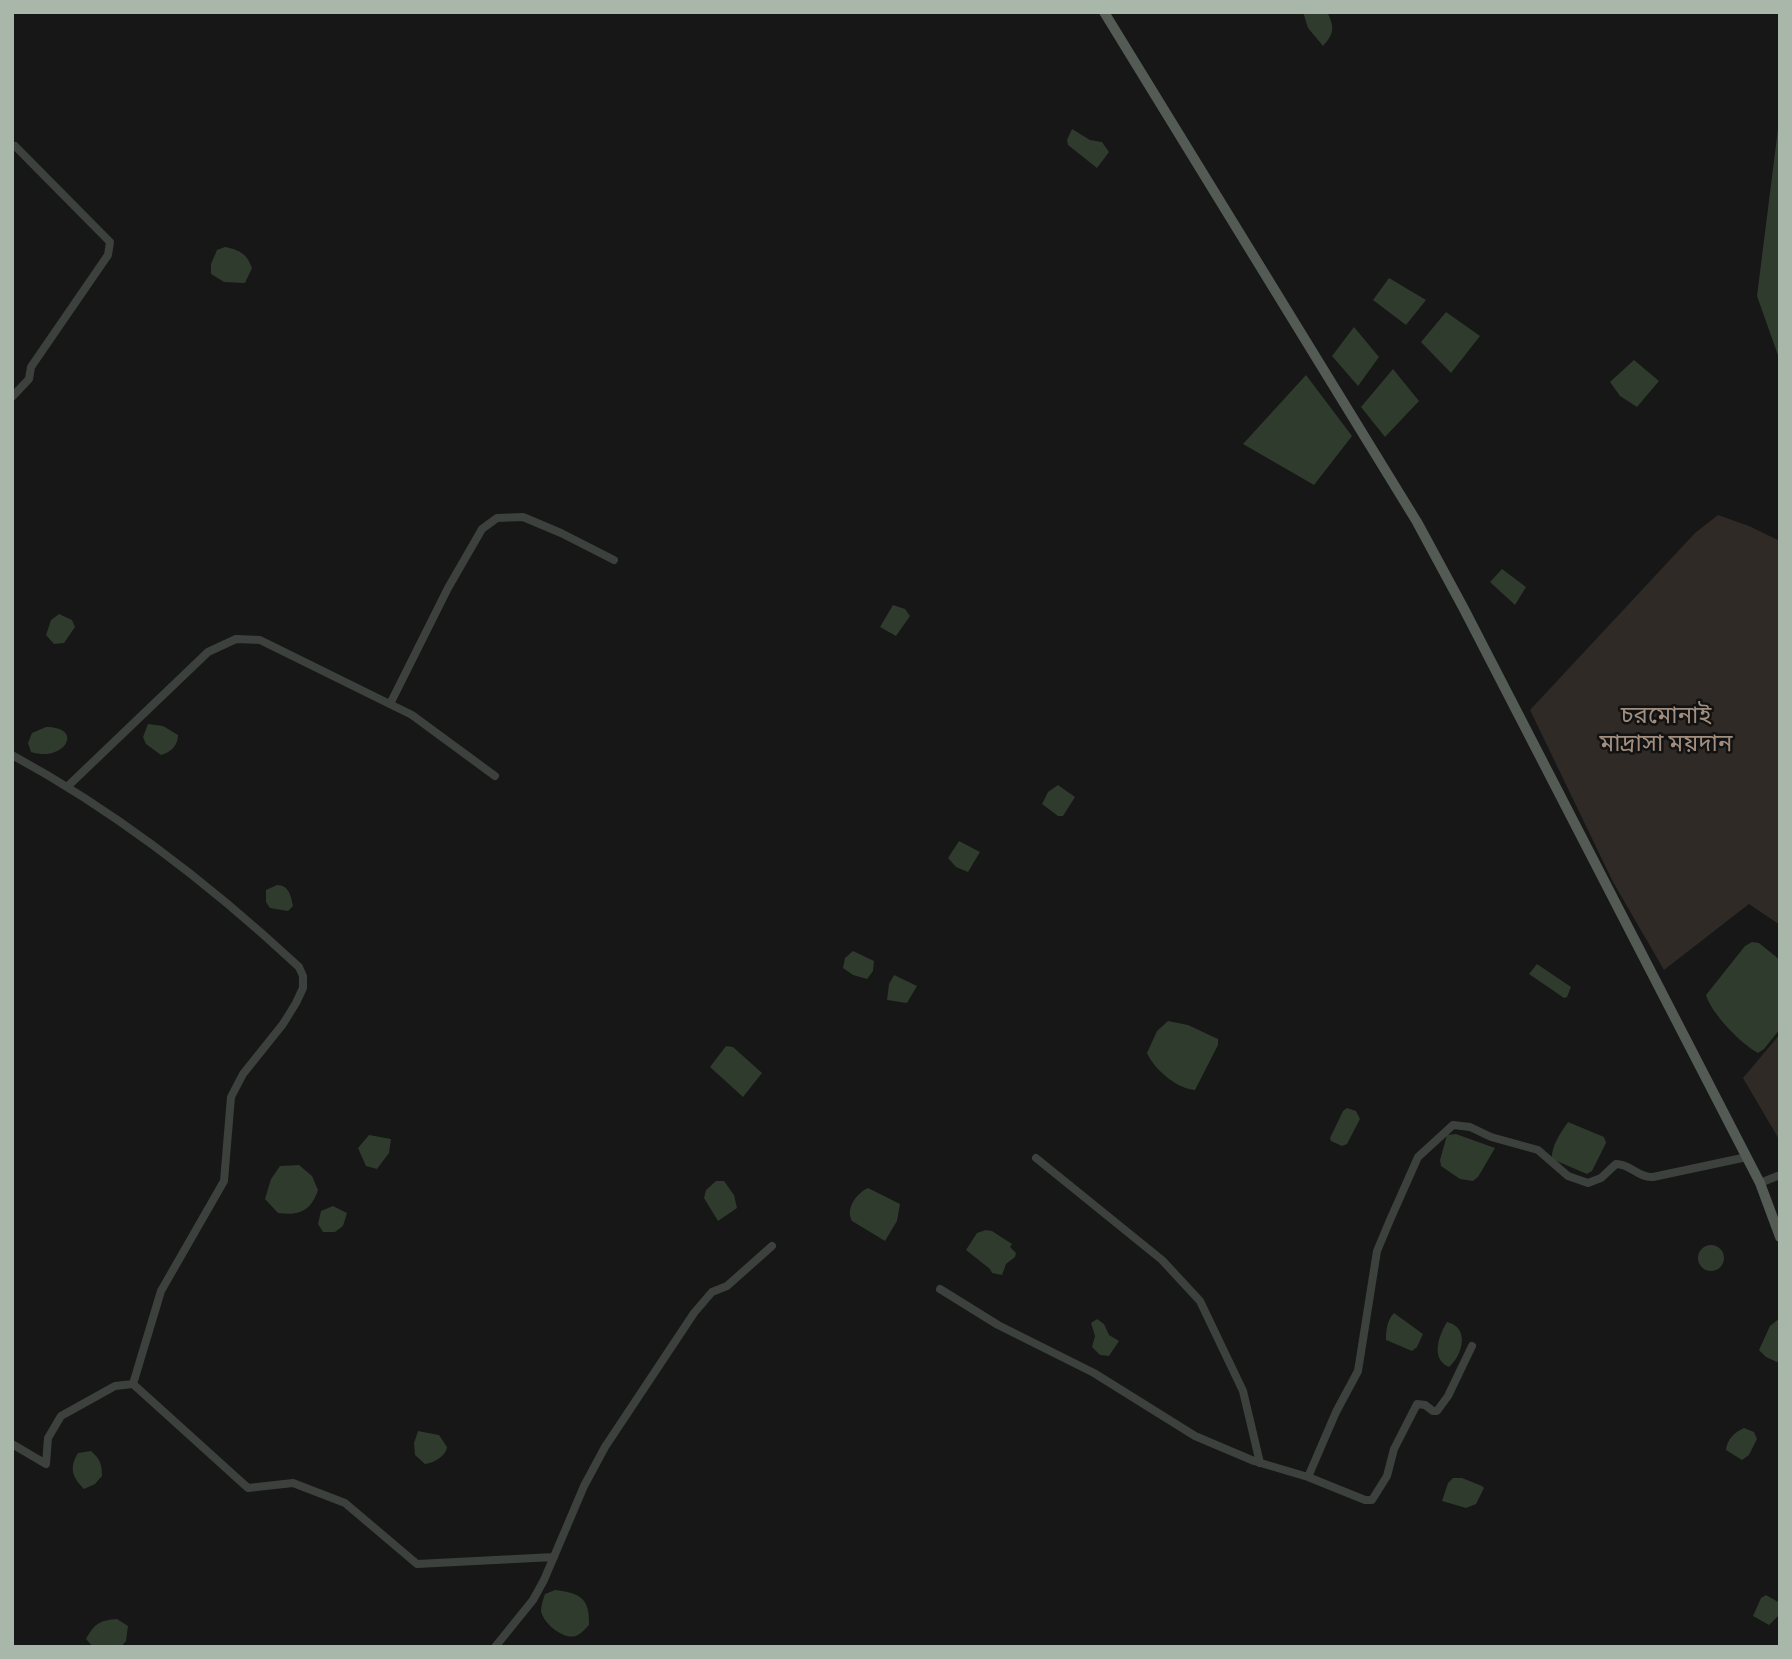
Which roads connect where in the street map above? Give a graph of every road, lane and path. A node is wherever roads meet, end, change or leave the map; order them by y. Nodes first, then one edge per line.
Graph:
1 (1104, 12) edge
2 (15, 146) dead end
3 (12, 397) edge
4 (614, 561) dead end
5 (390, 704) junction
6 (12, 755) edge
7 (495, 776) dead end
8 (68, 786) junction
9 (1747, 1157) junction
10 (1036, 1158) dead end
11 (1780, 1175) edge
12 (1760, 1183) junction
13 (1780, 1237) edge
14 (772, 1246) dead end
15 (940, 1289) dead end
16 (1472, 1346) dead end
17 (133, 1384) junction
18 (12, 1444) edge
19 (1260, 1463) junction
20 (1308, 1477) junction
21 (554, 1556) junction
22 (495, 1647) edge

1 - 9 main road
2 - 3 street
4 - 5 street
5 - 7 street
5 - 8 street
6 - 8 street
8 - 17 street
9 - 12 main road
9 - 20 street
10 - 19 street
11 - 12 street
12 - 13 main road
14 - 21 street
15 - 19 street
16 - 20 street
17 - 18 street
17 - 21 street
19 - 20 street
21 - 22 street

